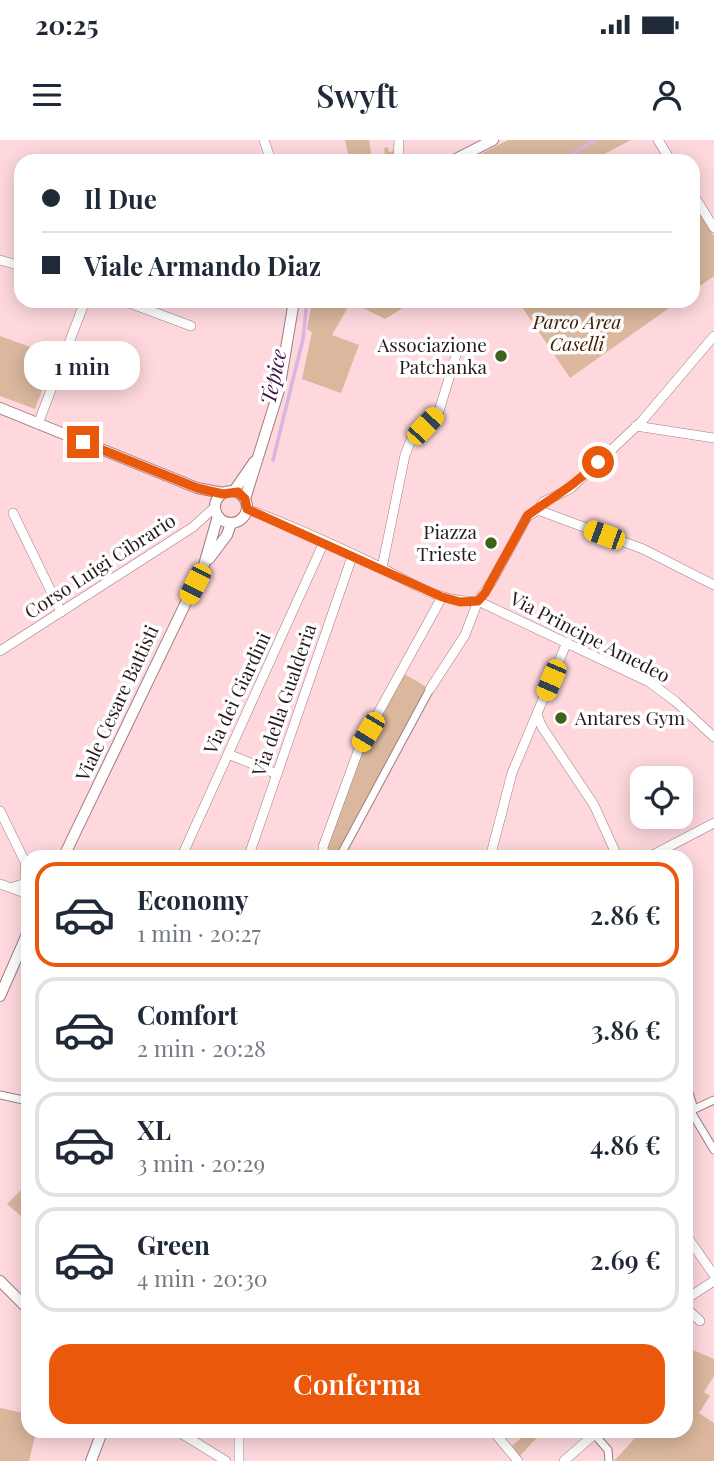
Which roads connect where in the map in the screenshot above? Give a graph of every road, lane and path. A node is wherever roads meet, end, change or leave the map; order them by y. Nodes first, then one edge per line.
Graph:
1 (493, 140) edge
2 (466, 154) edge
3 (700, 205) edge
4 (714, 228) edge
5 (82, 308) edge
6 (143, 308) edge
7 (293, 308) edge
8 (191, 326) dead end
9 (714, 336) edge
10 (457, 352) dead end
11 (0, 408) edge
12 (38, 424) junction
13 (636, 426) junction
14 (714, 438) edge
15 (258, 457) junction
16 (197, 488) junction
17 (228, 492) junction
18 (246, 504) junction
19 (216, 509) junction
20 (538, 510) junction
21 (13, 513) dead end
22 (231, 523) junction
23 (324, 542) junction
24 (353, 554) junction
25 (204, 565) junction
26 (382, 568) junction
27 (714, 585) edge
28 (442, 597) junction
29 (478, 601) junction
30 (61, 612) junction
31 (567, 642) junction
32 (0, 651) edge
33 (430, 689) joint
34 (537, 715) junction
35 (714, 737) edge
36 (228, 754) junction
37 (277, 774) junction
38 (0, 811) edge
39 (714, 823) edge
40 (67, 850) edge
41 (185, 850) edge
42 (251, 850) edge
43 (323, 850) edge
44 (342, 850) edge
45 (492, 850) edge
46 (614, 850) edge
47 (662, 850) edge
48 (21, 854) edge
49 (0, 884) edge
50 (21, 885) edge
51 (13, 887) junction
52 (21, 891) edge
53 (21, 945) edge
54 (4, 975) edge
55 (0, 996) edge
56 (0, 1095) edge
57 (21, 1100) edge
58 (714, 1100) edge
59 (693, 1110) edge
60 (693, 1116) edge
61 (714, 1150) edge
62 (693, 1244) edge
63 (714, 1275) edge
64 (714, 1281) edge
65 (0, 1282) edge
66 (693, 1294) edge
67 (21, 1302) edge
68 (693, 1314) edge
69 (700, 1321) dead end
70 (100, 1438) edge
71 (189, 1438) edge
72 (239, 1438) edge
73 (499, 1438) edge
74 (590, 1438) edge
75 (600, 1438) edge
76 (91, 1461) edge
77 (226, 1461) edge
78 (239, 1461) edge
79 (518, 1461) edge
80 (564, 1461) edge
81 (609, 1461) edge

1 - 2 street
3 - 4 street
5 - 12 street
6 - 8 street
7 - 15 street
9 - 13 street
10 - 26 street
11 - 12 street
12 - 16 street
13 - 14 street
13 - 20 street
15 - 17 street, Viale Cesare Battisti
15 - 18 street
16 - 17 street
16 - 19 street
17 - 18 street
17 - 19 street, Viale Cesare Battisti
18 - 22 street, Viale Cesare Battisti
18 - 23 street, Via Principe Amedeo
19 - 22 street
19 - 25 street, Viale Cesare Battisti
19 - 30 street, Corso Luigi Cibrario
20 - 27 street
20 - 29 street
21 - 30 street
22 - 25 street, Viale Cesare Battisti
23 - 24 street, Via Principe Amedeo
23 - 36 street, Via dei Giardini
24 - 26 street, Via Principe Amedeo
24 - 37 street, Via della Gualderia
25 - 40 street, Viale Cesare Battisti
26 - 28 street, Via Principe Amedeo
28 - 29 street, Via Principe Amedeo
28 - 43 street
29 - 31 street, Via Principe Amedeo
29 - 33 street
30 - 32 street, Corso Luigi Cibrario
31 - 34 street
31 - 35 street, Via Principe Amedeo
33 - 44 street
34 - 45 street
34 - 46 street
36 - 37 street
36 - 41 street, Via dei Giardini
37 - 42 street, Via della Gualderia
38 - 48 street
39 - 47 street
49 - 51 street
50 - 51 street
51 - 52 street
53 - 54 street
54 - 55 street
56 - 57 street
58 - 59 street
60 - 61 street
62 - 63 street
64 - 66 street
65 - 67 street
68 - 69 street
70 - 76 street
71 - 77 street
72 - 78 street
73 - 79 street
74 - 80 street
75 - 81 street

